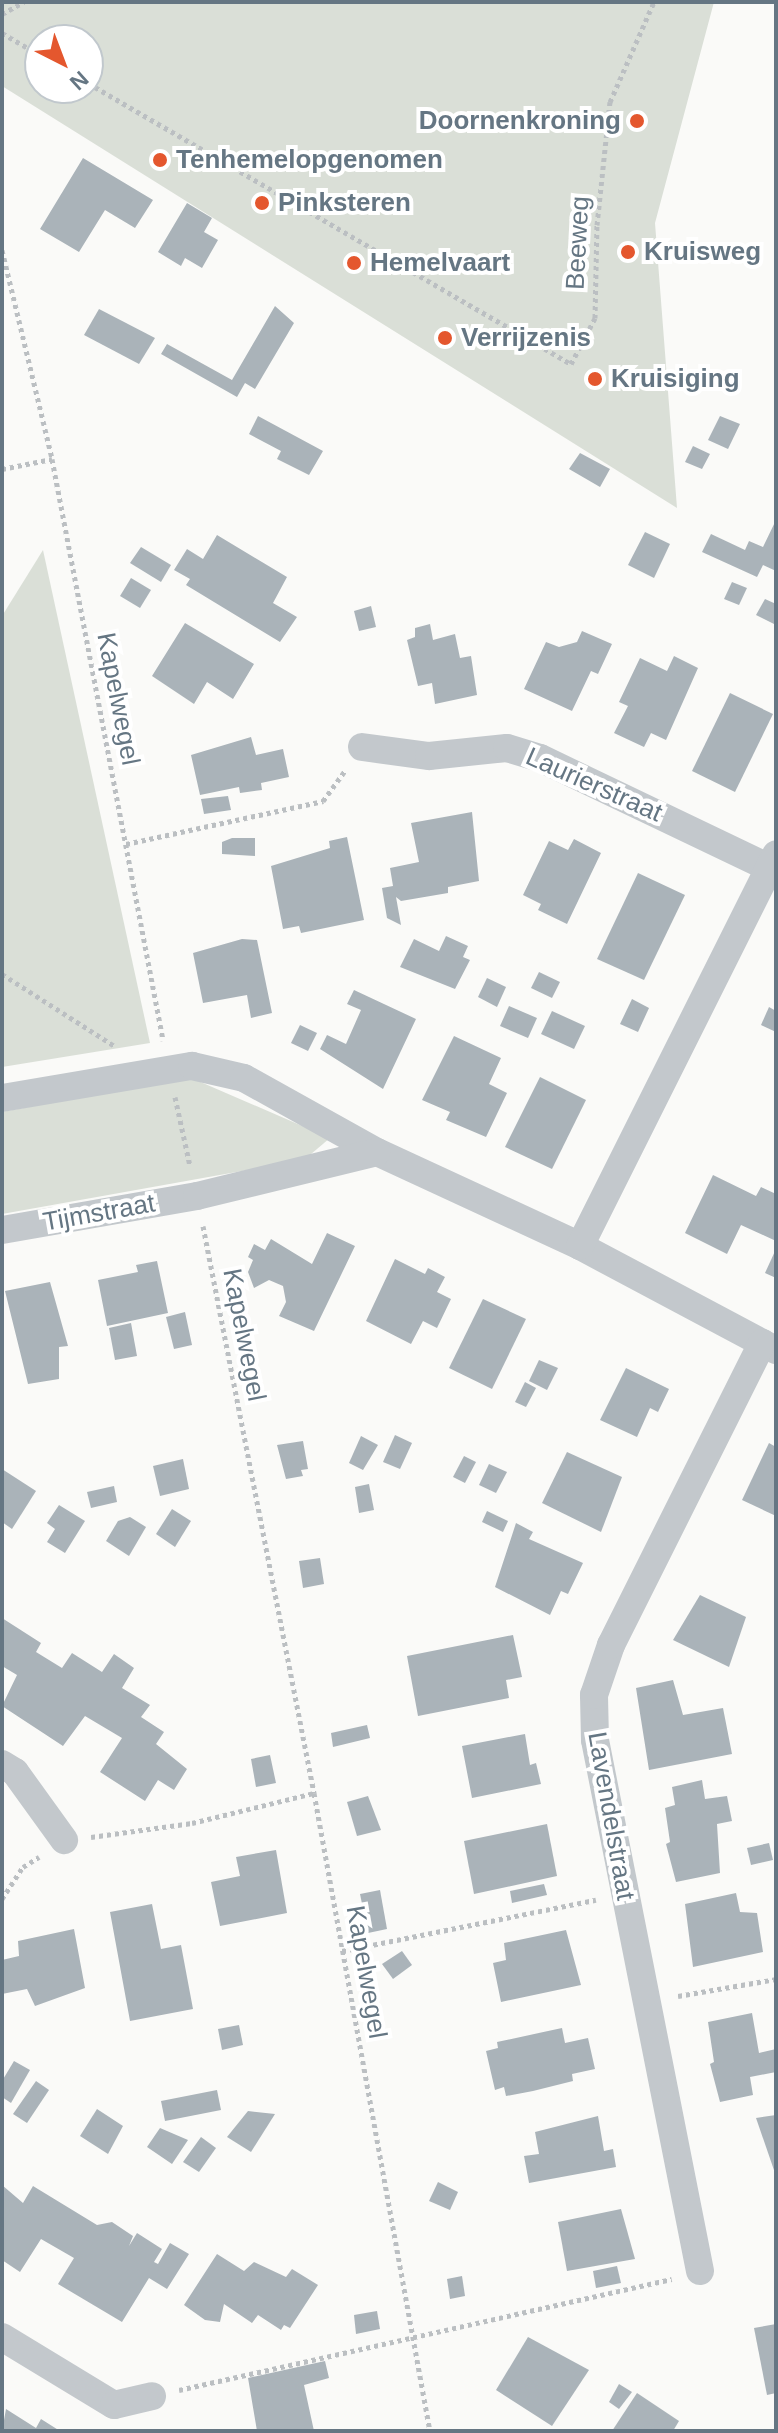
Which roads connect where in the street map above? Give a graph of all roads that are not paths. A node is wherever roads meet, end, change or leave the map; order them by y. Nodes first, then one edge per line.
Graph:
1 (362, 747) road end
2 (774, 864) edge
3 (2, 1098) edge
4 (377, 1152) junction
5 (2, 1230) edge
6 (580, 1246) junction
7 (769, 1347) edge
8 (2, 1764) edge
9 (64, 1840) road end
10 (700, 2271) road end
11 (2, 2337) edge
12 (152, 2396) road end

1 - 2 street, Laurierstraat
2 - 6 street, Laurierstraat
3 - 4 street, Lavendelstraat
4 - 5 street, Tijmstraat
4 - 6 street, Lavendelstraat
6 - 7 street, Lavendelstraat
7 - 10 street, Lavendelstraat
8 - 9 street
11 - 12 street

